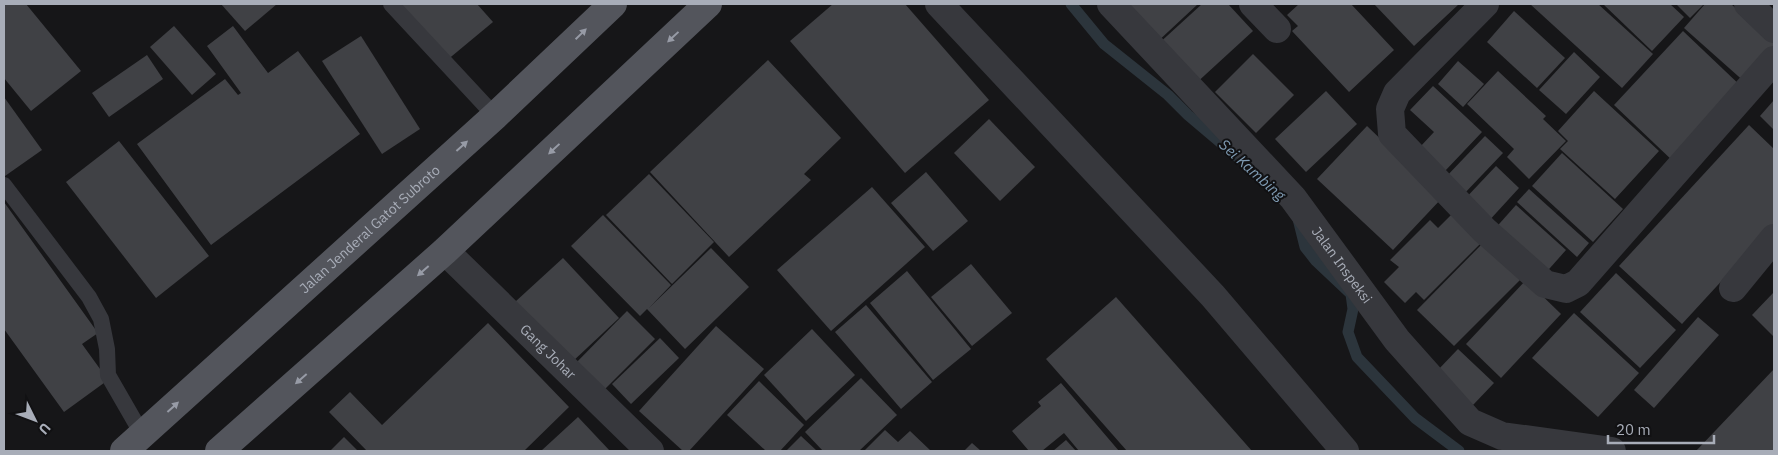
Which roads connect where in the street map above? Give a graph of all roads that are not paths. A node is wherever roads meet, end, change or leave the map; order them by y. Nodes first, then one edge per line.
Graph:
1 (391, 4) edge
2 (613, 4) edge
3 (708, 4) edge
4 (939, 4) edge
5 (1111, 4) edge
6 (1253, 4) edge
7 (1485, 4) edge
8 (1748, 4) edge
9 (1277, 29) dead end
10 (1774, 29) edge
11 (1774, 60) edge
12 (495, 116) junction
13 (4, 185) edge
14 (1774, 238) edge
15 (446, 251) junction
16 (1733, 288) dead end
17 (133, 443) edge
18 (219, 451) edge
19 (650, 451) edge
20 (1345, 451) edge
21 (1612, 451) edge

1 - 12 lane
12 -> 2 main road, Jalan Jenderal Gatot Subroto
3 -> 15 main road
4 - 20 street
5 - 21 street, Jalan Inspeksi
6 - 9 street
7 - 11 street
8 - 10 street
17 -> 12 main road, Jalan Jenderal Gatot Subroto
13 - 17 lane
14 - 16 street
15 -> 18 main road
15 - 19 street, Gang Johar

